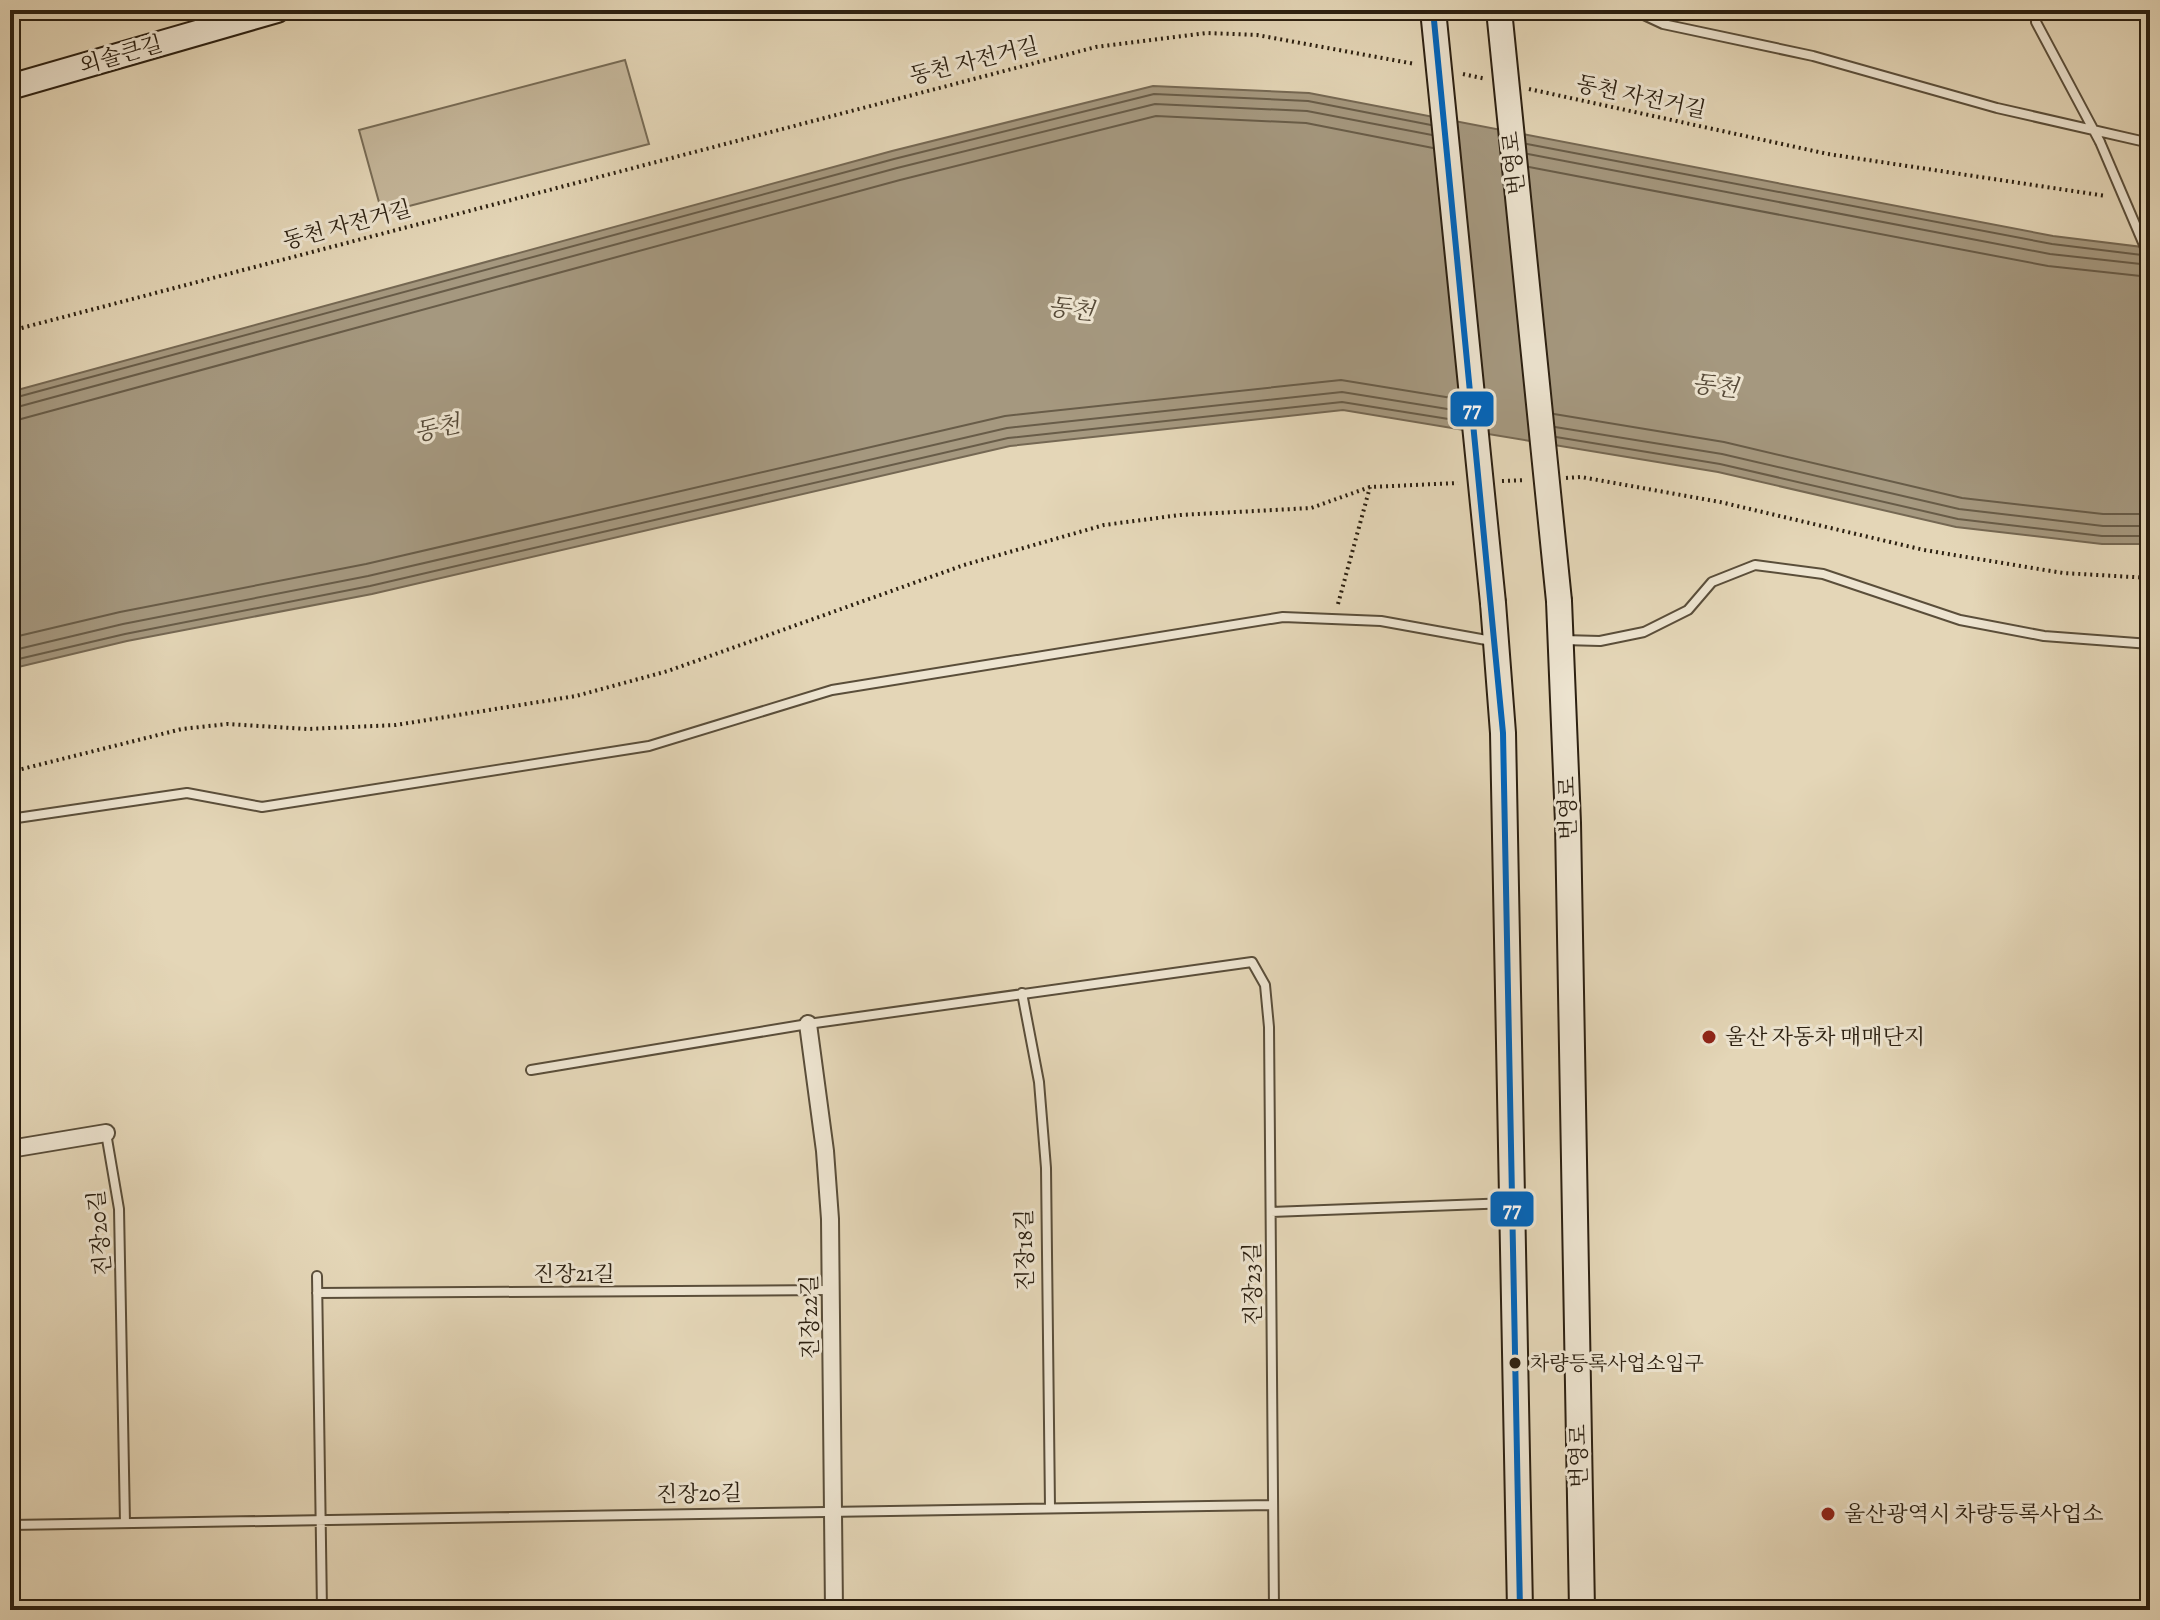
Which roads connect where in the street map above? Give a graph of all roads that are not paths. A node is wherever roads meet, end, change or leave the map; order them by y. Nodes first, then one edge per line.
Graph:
1 (277, 10) edge
2 (1433, 10) edge
3 (1499, 10) edge
4 (1633, 10) edge
5 (2037, 10) edge
6 (10, 87) edge
7 (2094, 129) junction
8 (2150, 143) edge
9 (2150, 259) edge
10 (1562, 640) junction
11 (1497, 642) junction
12 (2150, 644) edge
13 (10, 819) edge
14 (1022, 993) junction
15 (808, 1024) junction
16 (531, 1070) dead end
17 (106, 1133) joint
18 (10, 1149) edge
19 (1512, 1203) junction
20 (1271, 1212) junction
21 (317, 1276) dead end
22 (832, 1290) junction
23 (317, 1293) junction
24 (1273, 1505) junction
25 (1050, 1508) junction
26 (834, 1510) junction
27 (320, 1519) junction
28 (125, 1523) junction
29 (10, 1525) edge
30 (1519, 1598) edge
31 (1585, 1603) edge
32 (322, 1610) edge
33 (834, 1610) edge
34 (1274, 1610) edge
35 (1512, 1610) edge

1 - 6 main road, 외솔큰길
2 - 11 main road, bridge
3 - 10 main road, 번영로, bridge
4 - 7 lane
5 - 7 lane
7 - 8 lane
7 - 9 lane, bridge
10 - 12 lane
10 - 31 main road, 번영로
11 - 13 lane
11 - 19 main road
14 - 15 lane
14 - 20 lane, 진장23길
14 - 25 lane, 진장18길
15 - 16 lane
15 - 22 street, 진장22길
17 - 18 street
17 - 28 lane, 진장20길
19 - 20 lane
19 - 30 main road
20 - 24 lane, 진장23길
21 - 23 lane
22 - 23 lane, 진장21길
22 - 26 street, 진장22길
23 - 27 lane
24 - 25 lane, 진장20길
24 - 34 lane, 진장23길
25 - 26 lane, 진장20길
26 - 27 lane, 진장20길
26 - 33 street, 진장22길
27 - 28 lane, 진장20길
27 - 32 lane
28 - 29 lane, 진장20길
30 - 35 main road

